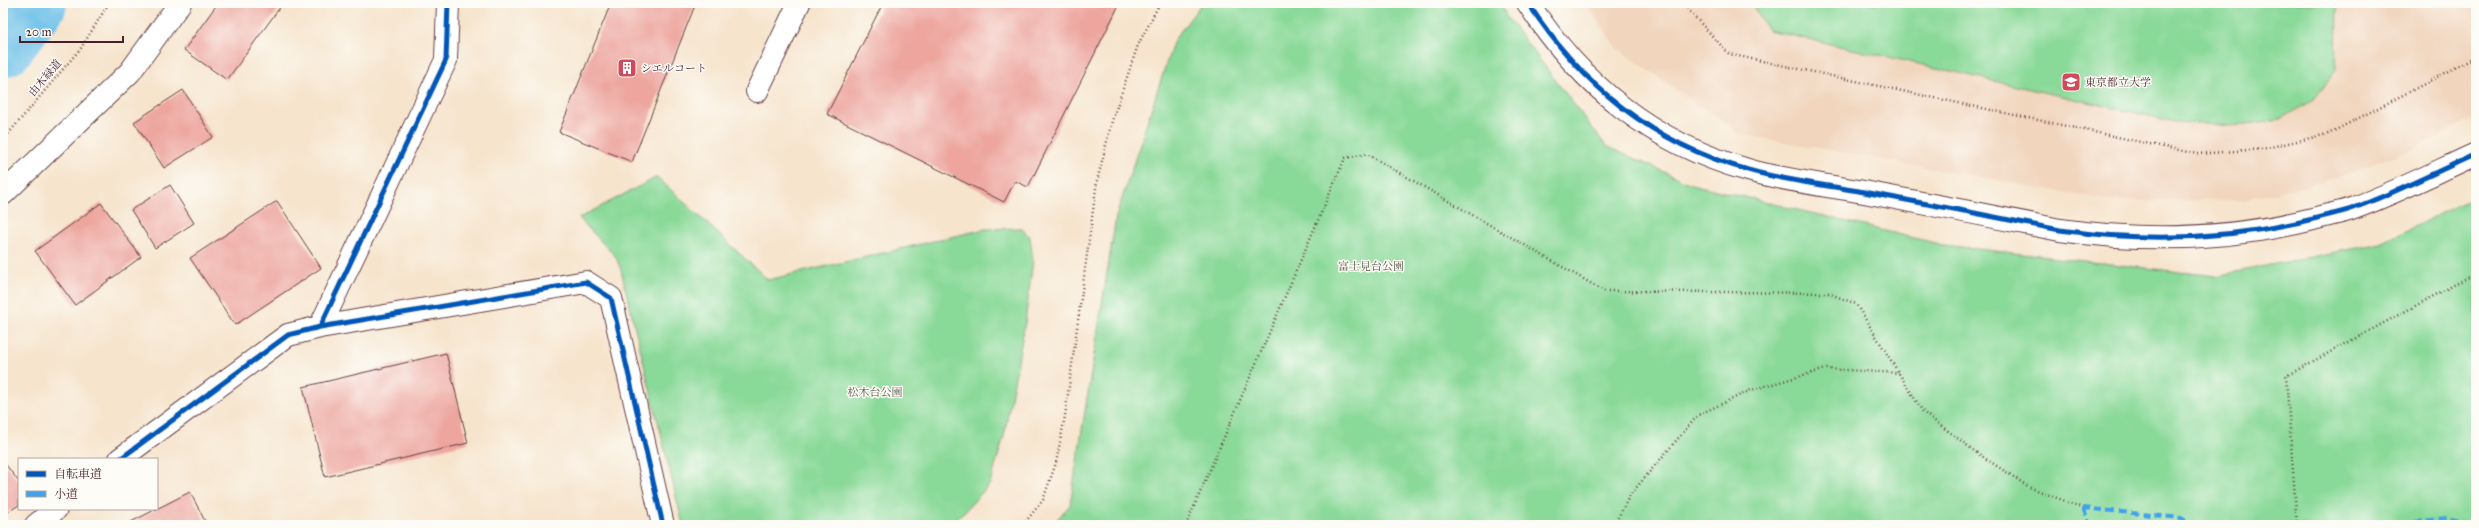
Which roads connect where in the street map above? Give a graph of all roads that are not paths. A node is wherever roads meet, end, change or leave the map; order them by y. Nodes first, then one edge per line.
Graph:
1 (180, 3) edge
2 (448, 3) edge
3 (800, 3) edge
4 (1528, 3) edge
5 (757, 91) dead end
6 (2476, 154) edge
7 (3, 194) edge
8 (320, 328) junction
9 (121, 458) edge
10 (55, 510) edge
11 (36, 525) edge
12 (663, 525) edge

1 - 7 street
2 - 8 street
3 - 5 street
4 - 6 street
8 - 9 street
8 - 12 street
10 - 11 street

